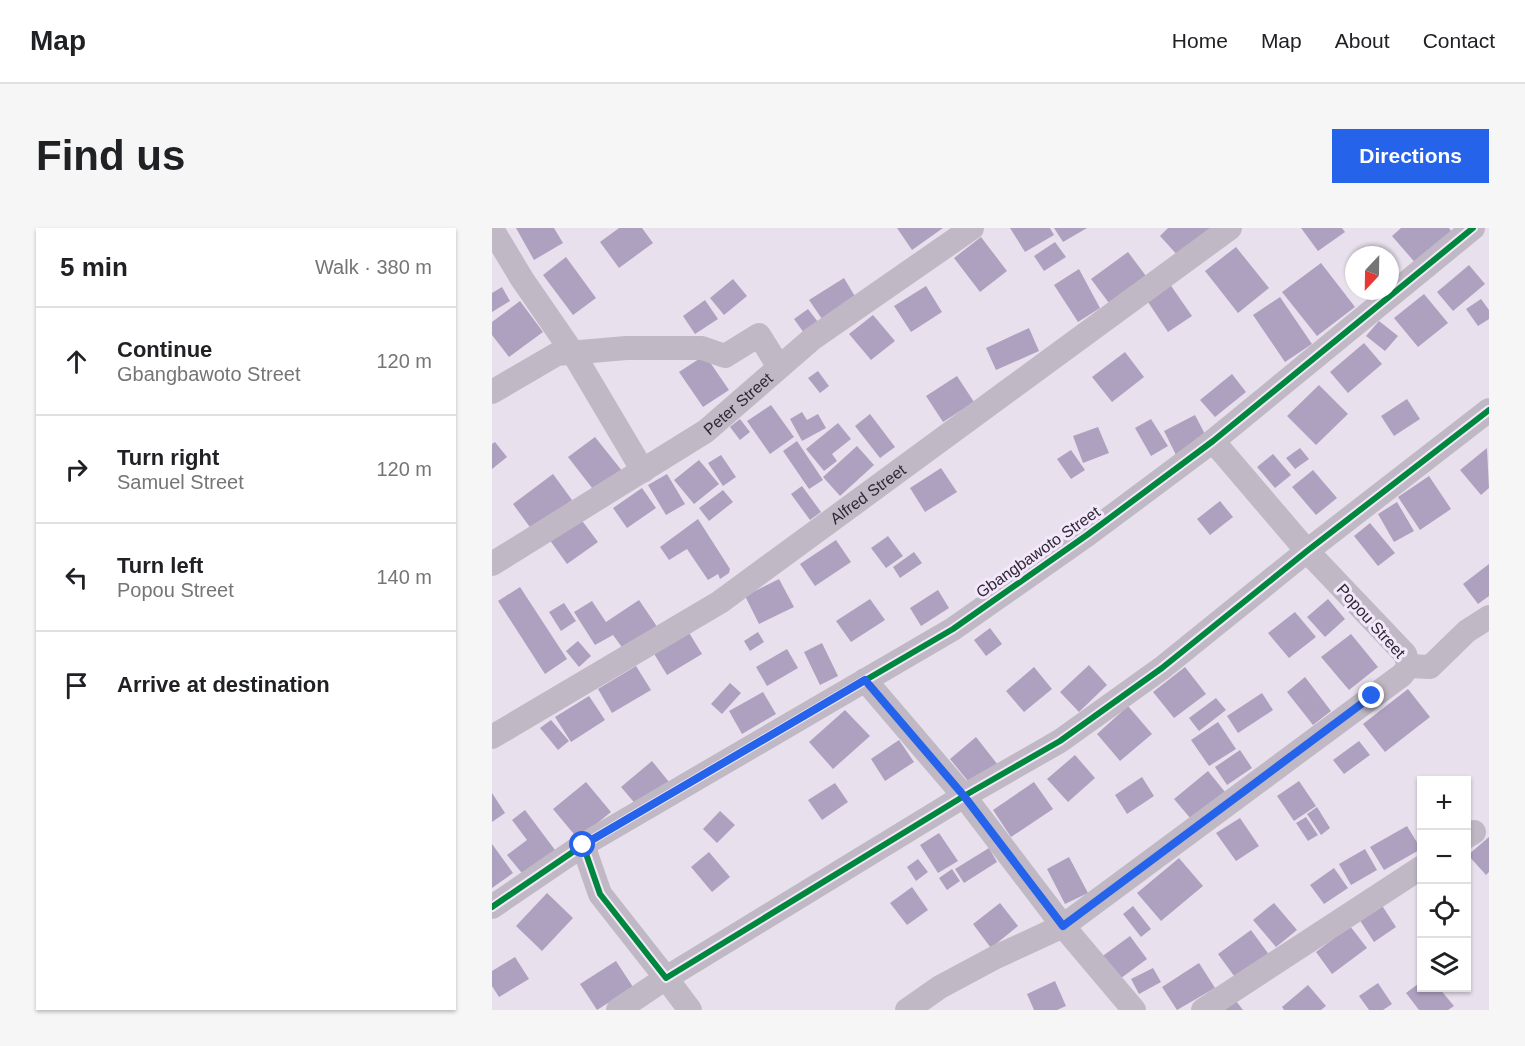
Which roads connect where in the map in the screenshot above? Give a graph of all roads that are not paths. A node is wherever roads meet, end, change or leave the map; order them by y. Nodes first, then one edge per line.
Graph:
1 (972, 228) edge
2 (1230, 228) edge
3 (1473, 228) edge
4 (492, 229) edge
5 (573, 353) junction
6 (780, 367) junction
7 (492, 392) edge
8 (1489, 410) edge
9 (1213, 441) junction
10 (643, 471) junction
11 (1307, 551) junction
12 (492, 564) edge
13 (1489, 617) edge
14 (1409, 666) junction
15 (865, 680) junction
16 (492, 737) edge
17 (964, 796) junction
18 (583, 845) junction
19 (1417, 870) edge
20 (492, 907) edge
21 (1063, 926) junction
22 (666, 978) junction
23 (618, 1010) edge
24 (690, 1010) edge
25 (907, 1010) edge
26 (1134, 1010) edge
27 (1203, 1010) edge

1 - 6 street, Peter Street
2 - 16 street, Alfred Street
3 - 9 street, Gbangbawoto Street
4 - 5 street
5 - 6 street
5 - 7 street
5 - 10 street
6 - 10 street, Peter Street
8 - 11 street
9 - 11 street, Popou Street
9 - 15 street, Gbangbawoto Street
10 - 12 street, Peter Street
11 - 14 street, Popou Street
11 - 17 street
13 - 14 street
14 - 21 street, Popou Street
15 - 17 street
15 - 18 street, Gbangbawoto Street
17 - 21 street
17 - 22 street
18 - 20 street, Gbangbawoto Street
18 - 22 street
19 - 27 street
21 - 25 street, Popou Street
21 - 26 street
22 - 23 street
22 - 24 street

